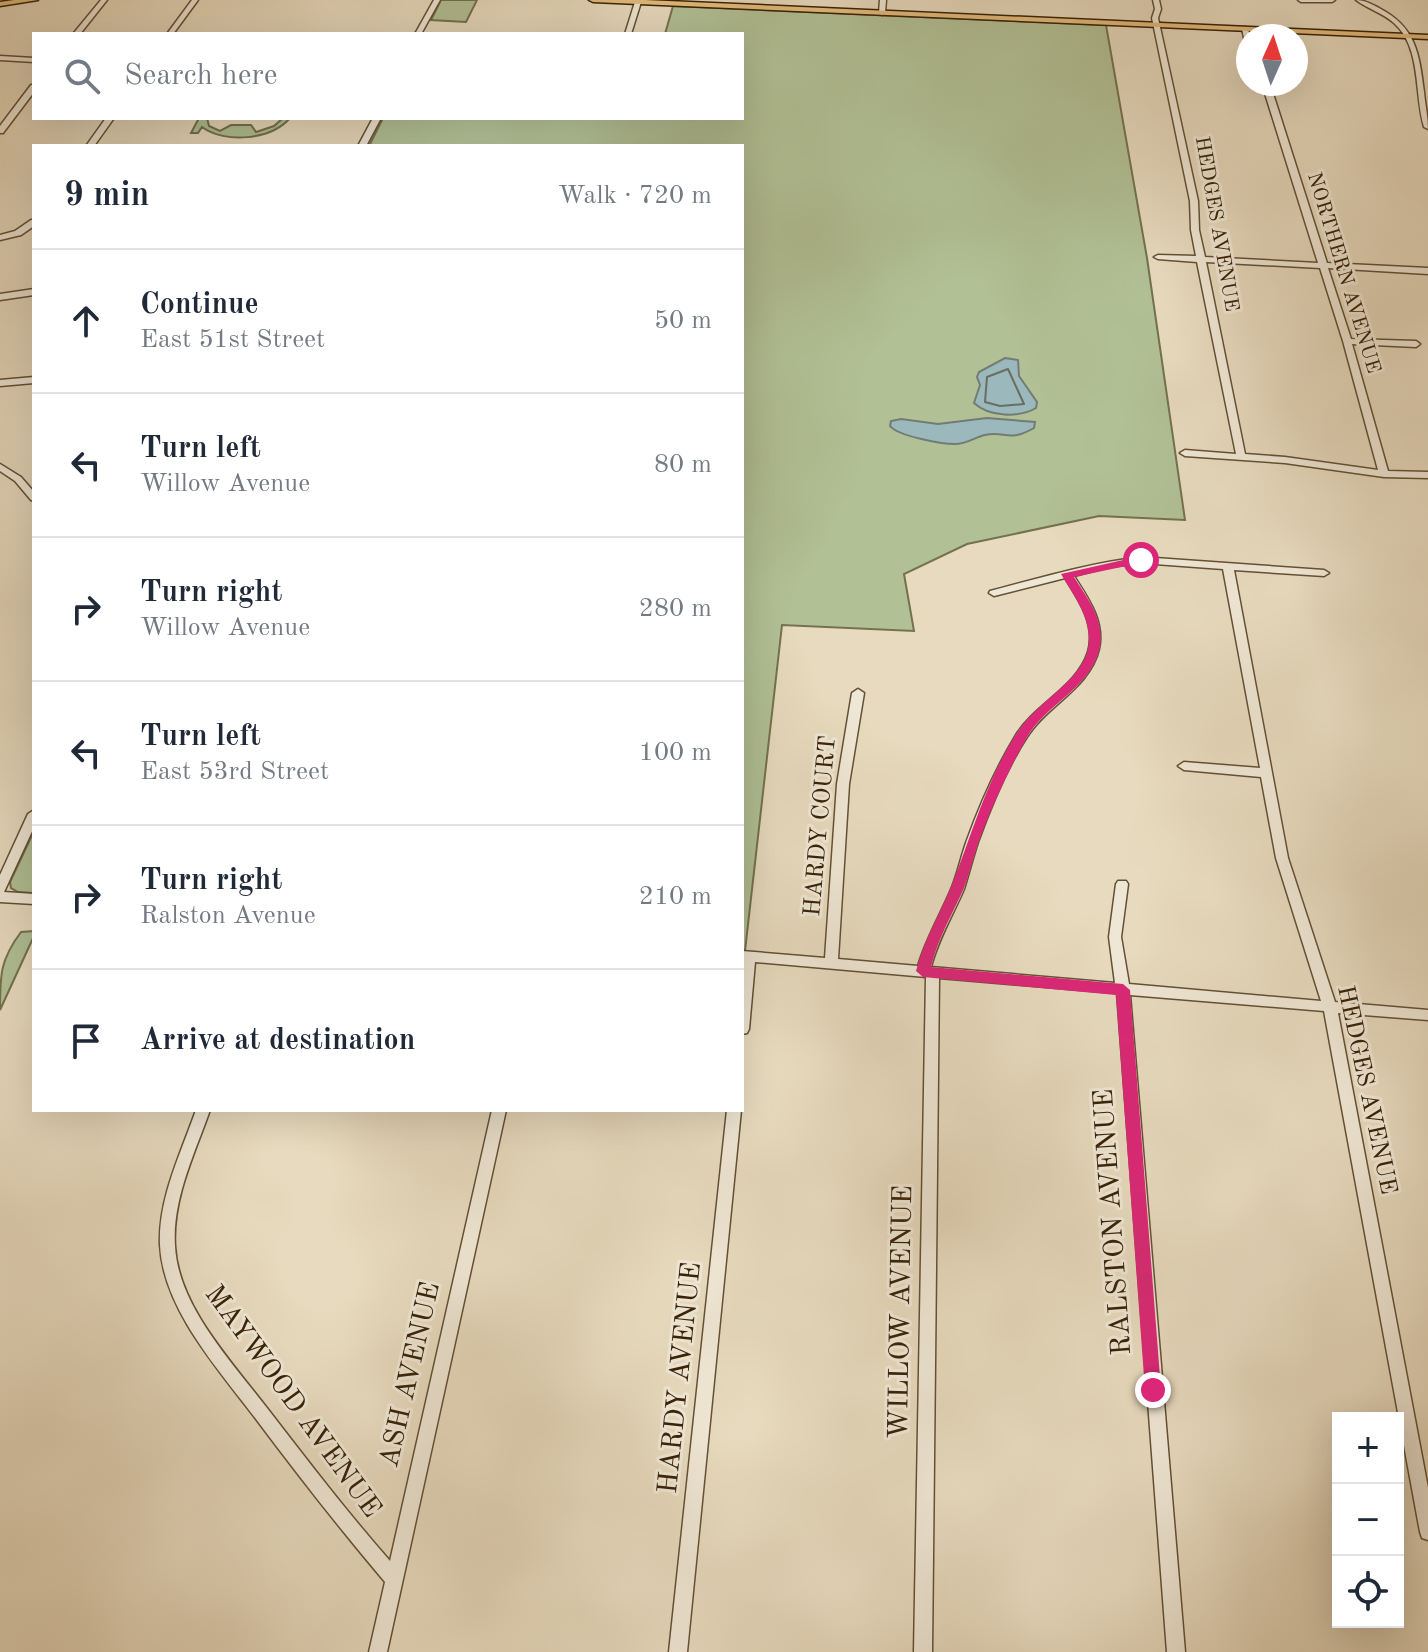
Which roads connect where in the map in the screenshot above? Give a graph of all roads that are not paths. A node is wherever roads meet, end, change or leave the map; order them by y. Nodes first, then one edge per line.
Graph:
1 (34, 0) edge
2 (104, 0) edge
3 (195, 0) edge
4 (437, 0) edge
5 (593, 0) edge
6 (883, 0) edge
7 (1156, 0) edge
8 (1301, 0) edge
9 (1332, 0) edge
10 (1359, 0) edge
11 (638, 2) junction
12 (683, 2) edge
13 (0, 4) edge
14 (882, 13) junction
15 (1157, 25) junction
16 (1236, 29) edge
17 (78, 32) edge
18 (171, 32) edge
19 (419, 32) edge
20 (629, 32) edge
21 (1308, 32) edge
22 (1407, 36) junction
23 (1428, 37) edge
24 (0, 58) edge
25 (32, 60) edge
26 (32, 90) edge
27 (1270, 96) edge
28 (109, 120) edge
29 (376, 120) edge
30 (1428, 127) edge
31 (0, 131) edge
32 (91, 144) edge
33 (363, 144) edge
34 (32, 223) edge
35 (0, 238) edge
36 (1158, 257) dead end
37 (1201, 259) junction
38 (1321, 265) junction
39 (1428, 271) edge
40 (32, 292) edge
41 (0, 297) edge
42 (1347, 341) junction
43 (1416, 344) dead end
44 (32, 380) edge
45 (0, 383) edge
46 (1185, 453) dead end
47 (1241, 456) junction
48 (0, 467) edge
49 (1384, 474) junction
50 (1428, 475) edge
51 (32, 496) edge
52 (1228, 566) junction
53 (1324, 573) dead end
54 (1067, 574) junction
55 (994, 593) dead end
56 (858, 693) dead end
57 (1184, 766) dead end
58 (1266, 773) junction
59 (32, 818) edge
60 (1122, 884) dead end
61 (0, 889) edge
62 (0, 897) edge
63 (32, 899) edge
64 (745, 956) edge
65 (831, 963) junction
66 (928, 972) junction
67 (744, 980) edge
68 (1123, 990) junction
69 (1330, 1007) junction
70 (1428, 1015) edge
71 (202, 1112) edge
72 (499, 1112) edge
73 (734, 1112) edge
74 (1428, 1532) edge
75 (392, 1577) junction
76 (378, 1652) edge
77 (678, 1652) edge
78 (923, 1652) edge
79 (1176, 1652) edge

1 - 13 main road
2 - 17 street
3 - 18 street
4 - 19 street
5 - 11 main road
6 - 14 street
7 - 15 street, HEDGES AVENUE
8 - 9 street
10 - 22 street
11 - 12 main road
11 - 20 street
12 - 14 main road
14 - 15 main road
15 - 16 main road
15 - 37 street, HEDGES AVENUE
21 - 22 main road
22 - 23 main road
22 - 30 street
24 - 25 street
26 - 31 street
27 - 38 street, NORTHERN AVENUE
28 - 32 street
29 - 33 street
34 - 35 street
36 - 37 street
37 - 38 street
37 - 47 street, HEDGES AVENUE
38 - 39 street
38 - 42 street, NORTHERN AVENUE
40 - 41 street
42 - 43 street
42 - 49 street, NORTHERN AVENUE
44 - 45 street
46 - 47 street
47 - 49 street
48 - 51 street
49 - 50 street
52 - 53 street
52 - 54 street
52 - 58 street, HEDGES AVENUE
54 - 55 street
54 - 66 street, WILLOW AVENUE
56 - 65 street, HARDY COURT
57 - 58 street
58 - 69 street, HEDGES AVENUE
59 - 61 street
60 - 68 street, RALSTON AVENUE
62 - 63 street
64 - 65 street
64 - 67 street
65 - 66 street
66 - 68 street
66 - 78 street, WILLOW AVENUE
68 - 69 street
68 - 79 street, RALSTON AVENUE
69 - 70 street
69 - 74 street, HEDGES AVENUE
71 - 75 street, MAYWOOD AVENUE
72 - 75 street, ASH AVENUE
73 - 77 street, HARDY AVENUE
75 - 76 street, ASH AVENUE

